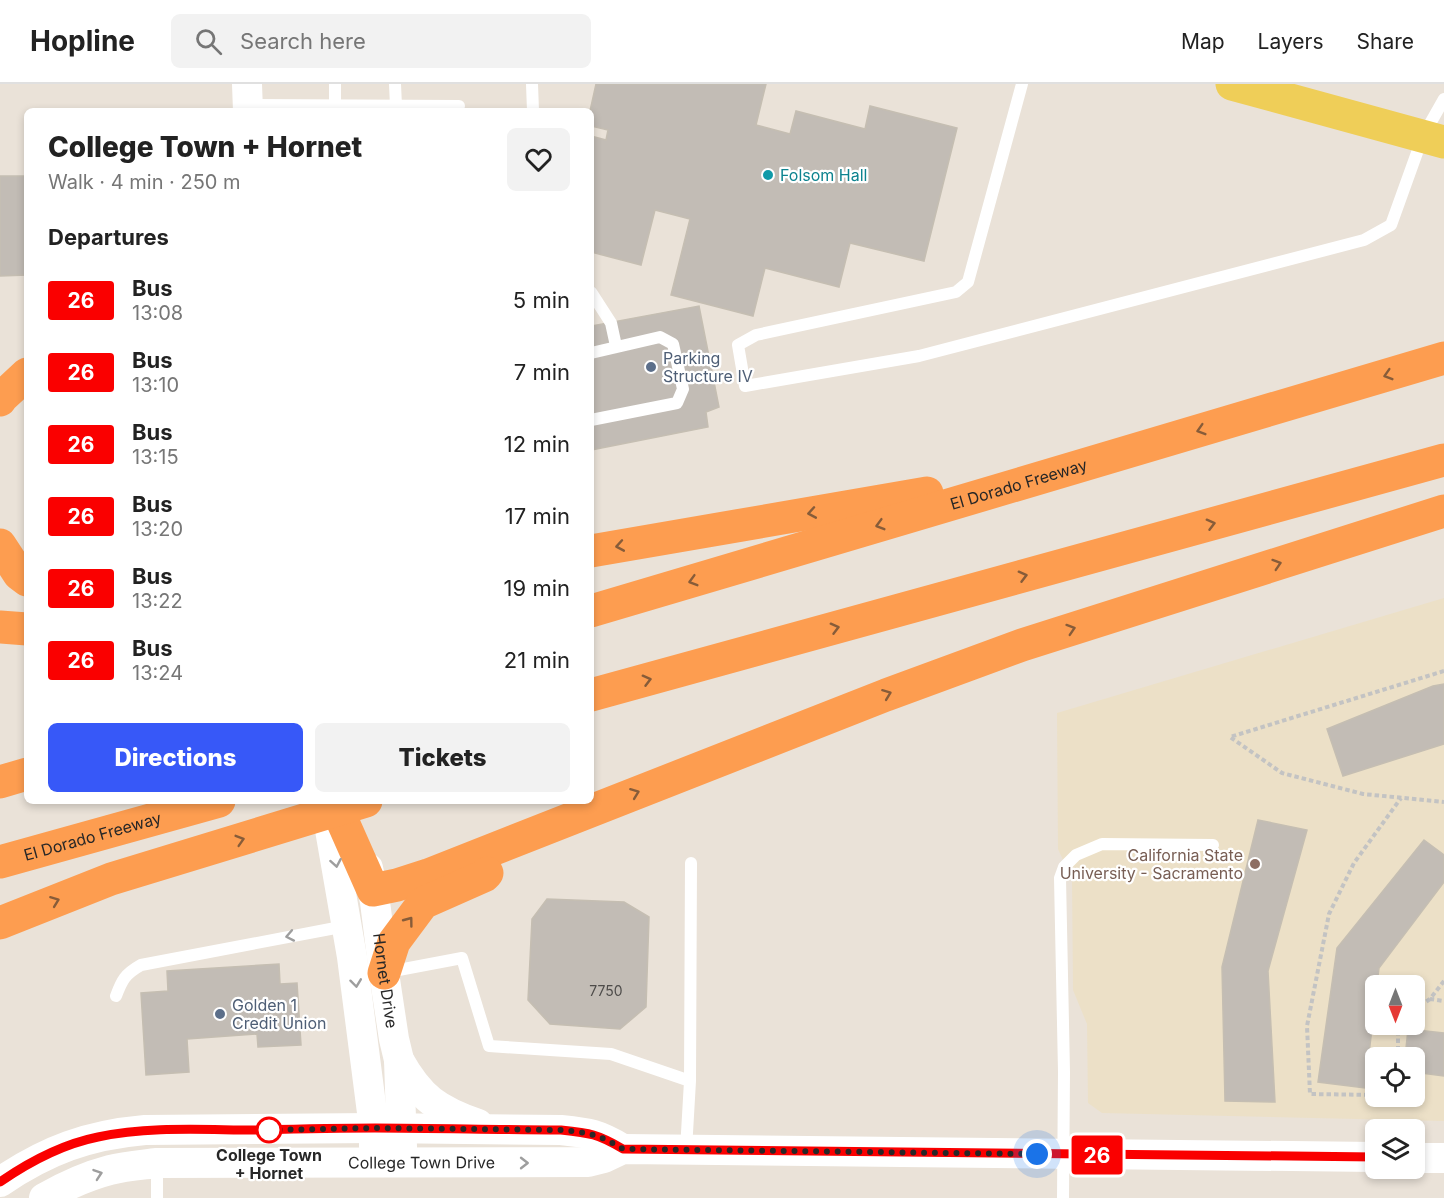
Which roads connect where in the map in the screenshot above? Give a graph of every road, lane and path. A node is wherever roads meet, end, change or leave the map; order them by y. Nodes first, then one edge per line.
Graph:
1 (335, 84) edge
2 (395, 84) edge
3 (532, 84) edge
4 (1022, 84) edge
5 (1232, 84) edge
6 (1275, 90) edge
7 (1444, 99) edge
8 (247, 100) edge
9 (396, 106) junction
10 (459, 106) dead end
11 (335, 108) edge
12 (533, 108) edge
13 (1433, 139) edge
14 (594, 297) edge
15 (616, 346) junction
16 (594, 351) edge
17 (1444, 358) edge
18 (24, 377) edge
19 (0, 400) edge
20 (594, 419) edge
21 (1444, 460) edge
22 (1077, 467) junction
23 (1444, 511) edge
24 (0, 545) edge
25 (594, 550) edge
26 (24, 578) edge
27 (594, 610) edge
28 (0, 627) edge
29 (24, 629) edge
30 (1444, 671) edge
31 (594, 694) edge
32 (24, 775) edge
33 (0, 782) edge
34 (1401, 798) junction
35 (1444, 802) edge
36 (208, 804) edge
37 (335, 804) edge
38 (336, 804) edge
39 (356, 804) edge
40 (528, 835) junction
41 (1212, 845) dead end
42 (0, 862) edge
43 (691, 863) dead end
44 (373, 890) junction
45 (0, 923) edge
46 (347, 926) junction
47 (384, 973) junction
48 (1444, 981) edge
49 (116, 996) dead end
50 (1430, 999) junction
51 (1444, 1001) edge
52 (1425, 1002) edge
53 (399, 1060) junction
54 (690, 1081) junction
55 (1365, 1095) edge
56 (387, 1128) junction
57 (495, 1130) junction
58 (623, 1149) junction
59 (686, 1150) junction
60 (1064, 1155) junction
61 (1365, 1157) edge
62 (1425, 1158) edge
63 (1444, 1158) edge
64 (388, 1162) junction
65 (157, 1163) junction
66 (0, 1182) edge
67 (44, 1198) edge
68 (157, 1198) edge
69 (1063, 1198) edge

1 - 11 lane
2 - 9 lane
3 - 12 lane
4 - 13 lane
5 - 6 main road
6 - 13 main road
7 - 13 lane
8 - 11 lane
9 - 10 lane
9 - 11 lane
14 - 15 lane
15 - 16 lane
15 - 20 lane
17 -> 22 highway, El Dorado Freeway
18 - 19 highway
31 -> 21 highway
22 -> 25 highway
22 -> 27 highway, El Dorado Freeway
40 -> 23 highway
24 - 26 highway
28 - 29 highway
30 - 34 path
32 - 33 highway
34 - 35 path
34 - 55 path
36 - 42 highway, El Dorado Freeway
37 -> 46 street, Hornet Drive
38 - 44 highway
45 -> 39 highway
40 - 44 highway
47 -> 40 highway
41 - 60 lane
43 - 54 lane
44 - 47 street, Hornet Drive
46 -> 49 lane
46 -> 56 street, Hornet Drive
47 - 53 street, Hornet Drive
47 - 54 lane
48 - 50 path
50 - 51 path
50 - 52 path
53 - 56 street, Hornet Drive
53 - 57 street
54 - 59 lane
56 - 57 street, College Town Drive
56 - 64 street, Hornet Drive
56 - 66 street, College Town Drive
57 - 58 street, College Town Drive
58 - 59 street, College Town Drive
64 -> 58 street, College Town Drive
59 - 60 street, College Town Drive
60 - 61 street, College Town Drive
60 - 69 lane
62 - 63 street
64 - 65 street, College Town Drive
67 -> 65 street, College Town Drive
65 - 68 lane

